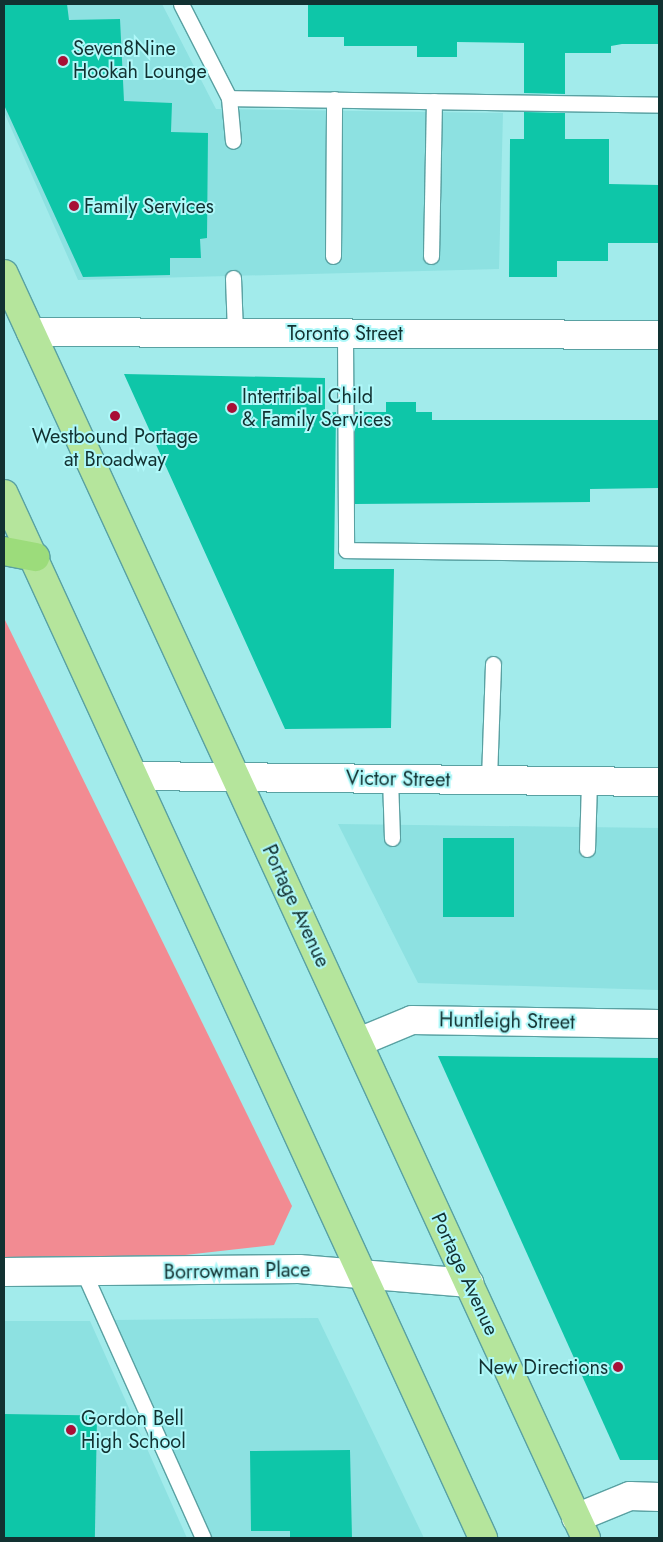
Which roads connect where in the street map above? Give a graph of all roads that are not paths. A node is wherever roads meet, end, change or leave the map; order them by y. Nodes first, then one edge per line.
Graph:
1 (181, 4) edge
2 (229, 98) junction
3 (334, 99) junction
4 (434, 101) junction
5 (659, 105) edge
6 (233, 141) dead end
7 (333, 256) dead end
8 (431, 256) dead end
9 (4, 274) edge
10 (233, 278) dead end
11 (31, 332) junction
12 (235, 333) junction
13 (346, 333) junction
14 (659, 335) edge
15 (4, 494) edge
16 (4, 551) edge
17 (659, 554) edge
18 (35, 557) junction
19 (493, 664) dead end
20 (136, 776) junction
21 (236, 777) junction
22 (390, 778) junction
23 (489, 780) junction
24 (589, 781) junction
25 (659, 782) edge
26 (392, 838) dead end
27 (587, 848) dead end
28 (659, 1024) edge
29 (359, 1042) junction
30 (4, 1272) edge
31 (84, 1273) junction
32 (362, 1273) junction
33 (469, 1283) junction
34 (659, 1496) edge
35 (581, 1528) edge
36 (203, 1538) edge
37 (483, 1538) edge

1 - 2 lane
2 - 3 lane
2 - 6 lane
3 - 4 lane
3 - 7 lane
4 - 5 lane
4 - 8 lane
9 - 11 main road, Portage Avenue
10 - 12 lane
11 - 12 street, Toronto Street
11 - 21 main road, Portage Avenue
12 - 13 street, Toronto Street
13 - 14 street, Toronto Street
13 - 17 lane
15 - 18 main road
16 - 18 highway
18 - 20 main road
19 - 23 lane
20 - 21 street, Victor Street
20 - 32 main road
21 - 22 street, Victor Street
21 - 29 main road, Portage Avenue
22 - 23 street, Victor Street
22 - 26 lane
23 - 24 street, Victor Street
24 - 25 street, Victor Street
24 - 27 lane
28 - 29 street, Huntleigh Street
29 - 33 main road, Portage Avenue
30 - 31 street, Borrowman Place
31 - 32 street, Borrowman Place
31 - 36 lane
32 - 33 street, Borrowman Place
32 - 37 main road
33 - 35 main road, Portage Avenue
34 - 35 street

